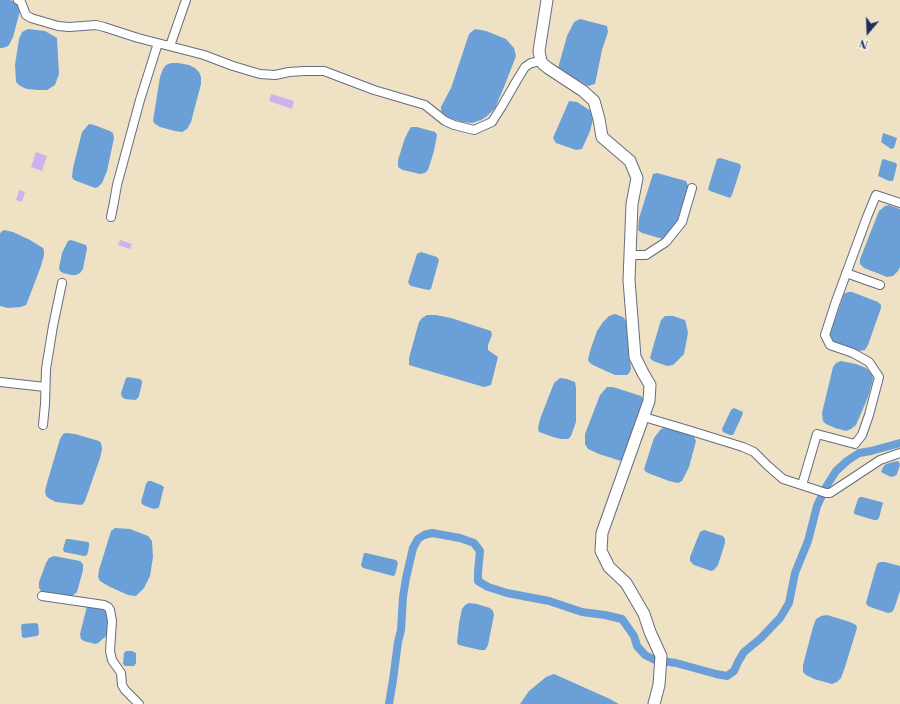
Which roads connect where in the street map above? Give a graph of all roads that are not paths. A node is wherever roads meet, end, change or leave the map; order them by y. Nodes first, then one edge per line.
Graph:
1 (18, 0) edge
2 (186, 0) edge
3 (547, 0) edge
4 (158, 43) junction
5 (170, 46) junction
6 (541, 61) junction
7 (692, 188) dead end
8 (900, 203) edge
9 (111, 217) dead end
10 (630, 255) junction
11 (846, 273) junction
12 (62, 283) dead end
13 (880, 285) dead end
14 (0, 382) edge
15 (45, 387) junction
16 (644, 418) junction
17 (43, 425) dead end
18 (900, 453) edge
19 (802, 485) junction
20 (42, 596) dead end
21 (139, 704) edge
22 (654, 704) edge

1 - 4 street
2 - 5 street
3 - 6 main road
4 - 5 street
4 - 9 street
5 - 6 street
6 - 10 main road
7 - 10 street
8 - 11 street
10 - 16 main road
11 - 13 street
11 - 19 street
12 - 15 street
14 - 15 street
15 - 17 street
16 - 19 street
16 - 22 main road
18 - 19 street
20 - 21 street

